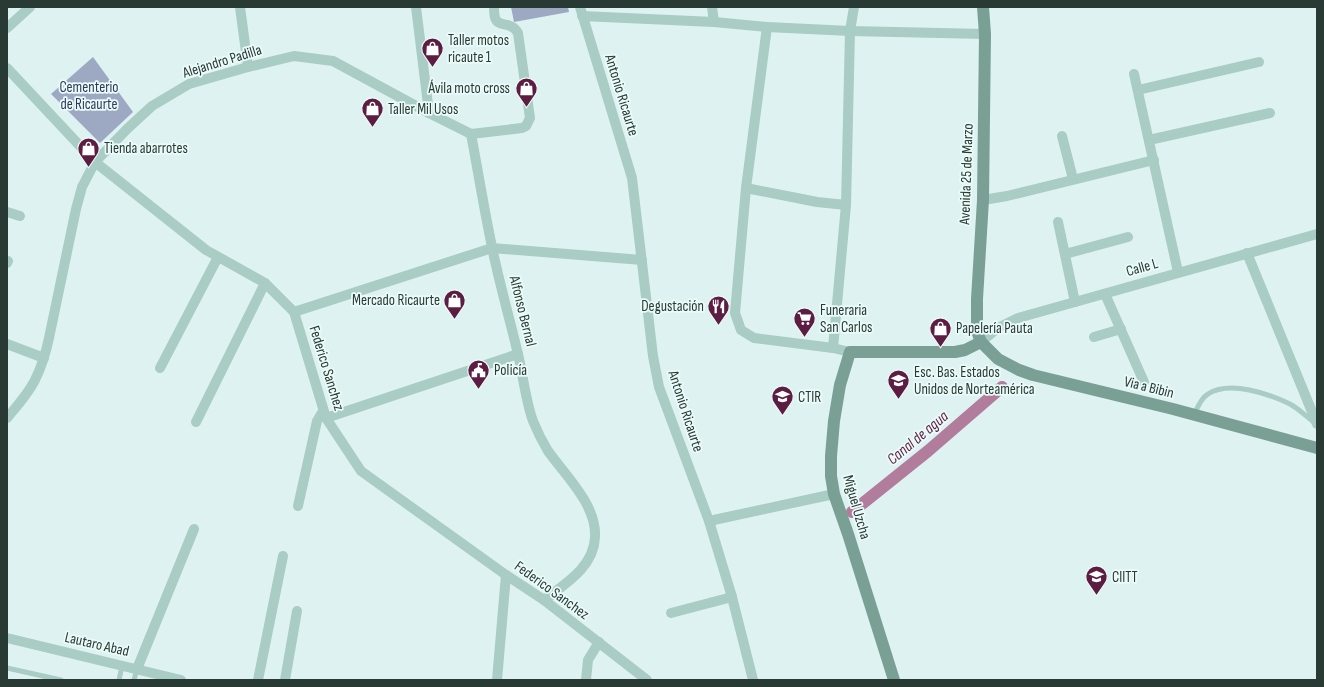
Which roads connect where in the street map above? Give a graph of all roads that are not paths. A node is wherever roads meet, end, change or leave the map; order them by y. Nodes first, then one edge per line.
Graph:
1 (30, 7) edge
2 (240, 7) edge
3 (416, 7) edge
4 (494, 7) edge
5 (712, 7) edge
6 (854, 7) edge
7 (983, 7) edge
8 (581, 11) edge
9 (714, 22) junction
10 (767, 27) junction
11 (7, 28) edge
12 (850, 31) junction
13 (985, 34) junction
14 (1259, 62) dead end
15 (248, 67) junction
16 (7, 68) edge
17 (1134, 74) dead end
18 (1138, 90) junction
19 (1270, 113) dead end
20 (430, 114) junction
21 (471, 134) junction
22 (1062, 136) dead end
23 (1149, 140) junction
24 (1154, 160) junction
25 (95, 162) junction
26 (1073, 179) junction
27 (746, 188) junction
28 (983, 200) junction
29 (846, 204) junction
30 (7, 212) edge
31 (20, 216) dead end
32 (1058, 222) dead end
33 (1317, 234) edge
34 (1128, 237) dead end
35 (492, 248) junction
36 (1247, 253) junction
37 (1064, 254) junction
38 (218, 257) junction
39 (642, 260) junction
40 (1178, 272) junction
41 (265, 283) junction
42 (1105, 294) junction
43 (1075, 302) junction
44 (294, 312) junction
45 (1121, 329) junction
46 (1094, 337) dead end
47 (981, 342) junction
48 (7, 344) edge
49 (833, 348) junction
50 (850, 352) junction
51 (518, 354) junction
52 (44, 358) junction
53 (160, 368) dead end
54 (1144, 382) dead end
55 (324, 415) junction
56 (1194, 415) junction
57 (7, 418) edge
58 (196, 422) dead end
59 (1317, 425) edge
60 (1316, 444) edge
61 (834, 494) junction
62 (298, 506) dead end
63 (710, 521) junction
64 (194, 529) dead end
65 (283, 556) dead end
66 (506, 575) junction
67 (732, 597) junction
68 (544, 600) junction
69 (297, 611) dead end
70 (671, 613) dead end
71 (7, 638) edge
72 (599, 642) junction
73 (122, 666) junction
74 (7, 668) edge
75 (137, 669) junction
76 (167, 678) edge
77 (61, 680) edge
78 (119, 680) edge
79 (134, 680) edge
80 (181, 680) edge
81 (258, 680) edge
82 (285, 680) edge
83 (497, 680) edge
84 (586, 680) edge
85 (647, 680) edge
86 (753, 680) edge
87 (894, 680) edge

1 - 11 street
2 - 15 street
3 - 20 street
4 - 21 street
5 - 9 street
6 - 12 street
7 - 13 main road, Avenida 25 de Marzo
8 - 9 street
8 - 39 street, Antonio Ricaurte
9 - 10 street
10 - 12 street
10 - 27 street
12 - 13 street
12 - 29 street
13 - 28 main road, Avenida 25 de Marzo
14 - 18 street
15 - 20 street, Alejandro Padilla
15 - 25 street, Alejandro Padilla
16 - 25 street, Federico Sanchez
17 - 18 street
18 - 23 street
19 - 23 street
20 - 21 street
21 - 35 street, Alfonso Bernal
22 - 26 street
23 - 24 street
24 - 26 street
24 - 40 street
25 - 38 street, Federico Sanchez
25 - 52 street, Alejandro Padilla
26 - 28 street
27 - 29 street
27 - 49 street
28 - 47 main road, Avenida 25 de Marzo
29 - 49 street
30 - 31 street
32 - 37 street
33 - 36 street, Calle L
34 - 37 street
35 - 39 street
35 - 44 street
35 - 51 street, Alfonso Bernal
36 - 40 street, Calle L
36 - 59 street
37 - 43 street
38 - 41 street, Federico Sanchez
38 - 53 street
39 - 63 street, Antonio Ricaurte
40 - 42 street, Calle L
41 - 44 street, Federico Sanchez
41 - 58 street
42 - 43 street, Calle L
42 - 45 street
43 - 47 street, Calle L
44 - 55 street, Federico Sanchez
45 - 46 street
45 - 54 street
47 - 50 main road
47 - 56 main road, Via a Bibin
48 - 52 street
49 - 50 street
50 - 61 main road, Miguel Uzcha
51 - 55 street
51 - 68 street, Alfonso Bernal
52 - 57 street, Alejandro Padilla
55 - 62 street
55 - 66 street, Federico Sanchez
56 - 59 lane
56 - 60 main road, Via a Bibin
61 - 63 street
61 - 87 main road, Miguel Uzcha
63 - 67 street, Antonio Ricaurte
64 - 75 street
65 - 81 street
66 - 68 street, Federico Sanchez
66 - 83 street
67 - 70 street
67 - 86 street, Antonio Ricaurte
68 - 72 street, Federico Sanchez
69 - 82 street
71 - 73 street, Lautaro Abad
72 - 84 street
72 - 85 street, Federico Sanchez
73 - 75 street, Lautaro Abad
73 - 78 lane
74 - 77 lane
75 - 76 street, Lautaro Abad
75 - 79 lane
76 - 80 street, Lautaro Abad

